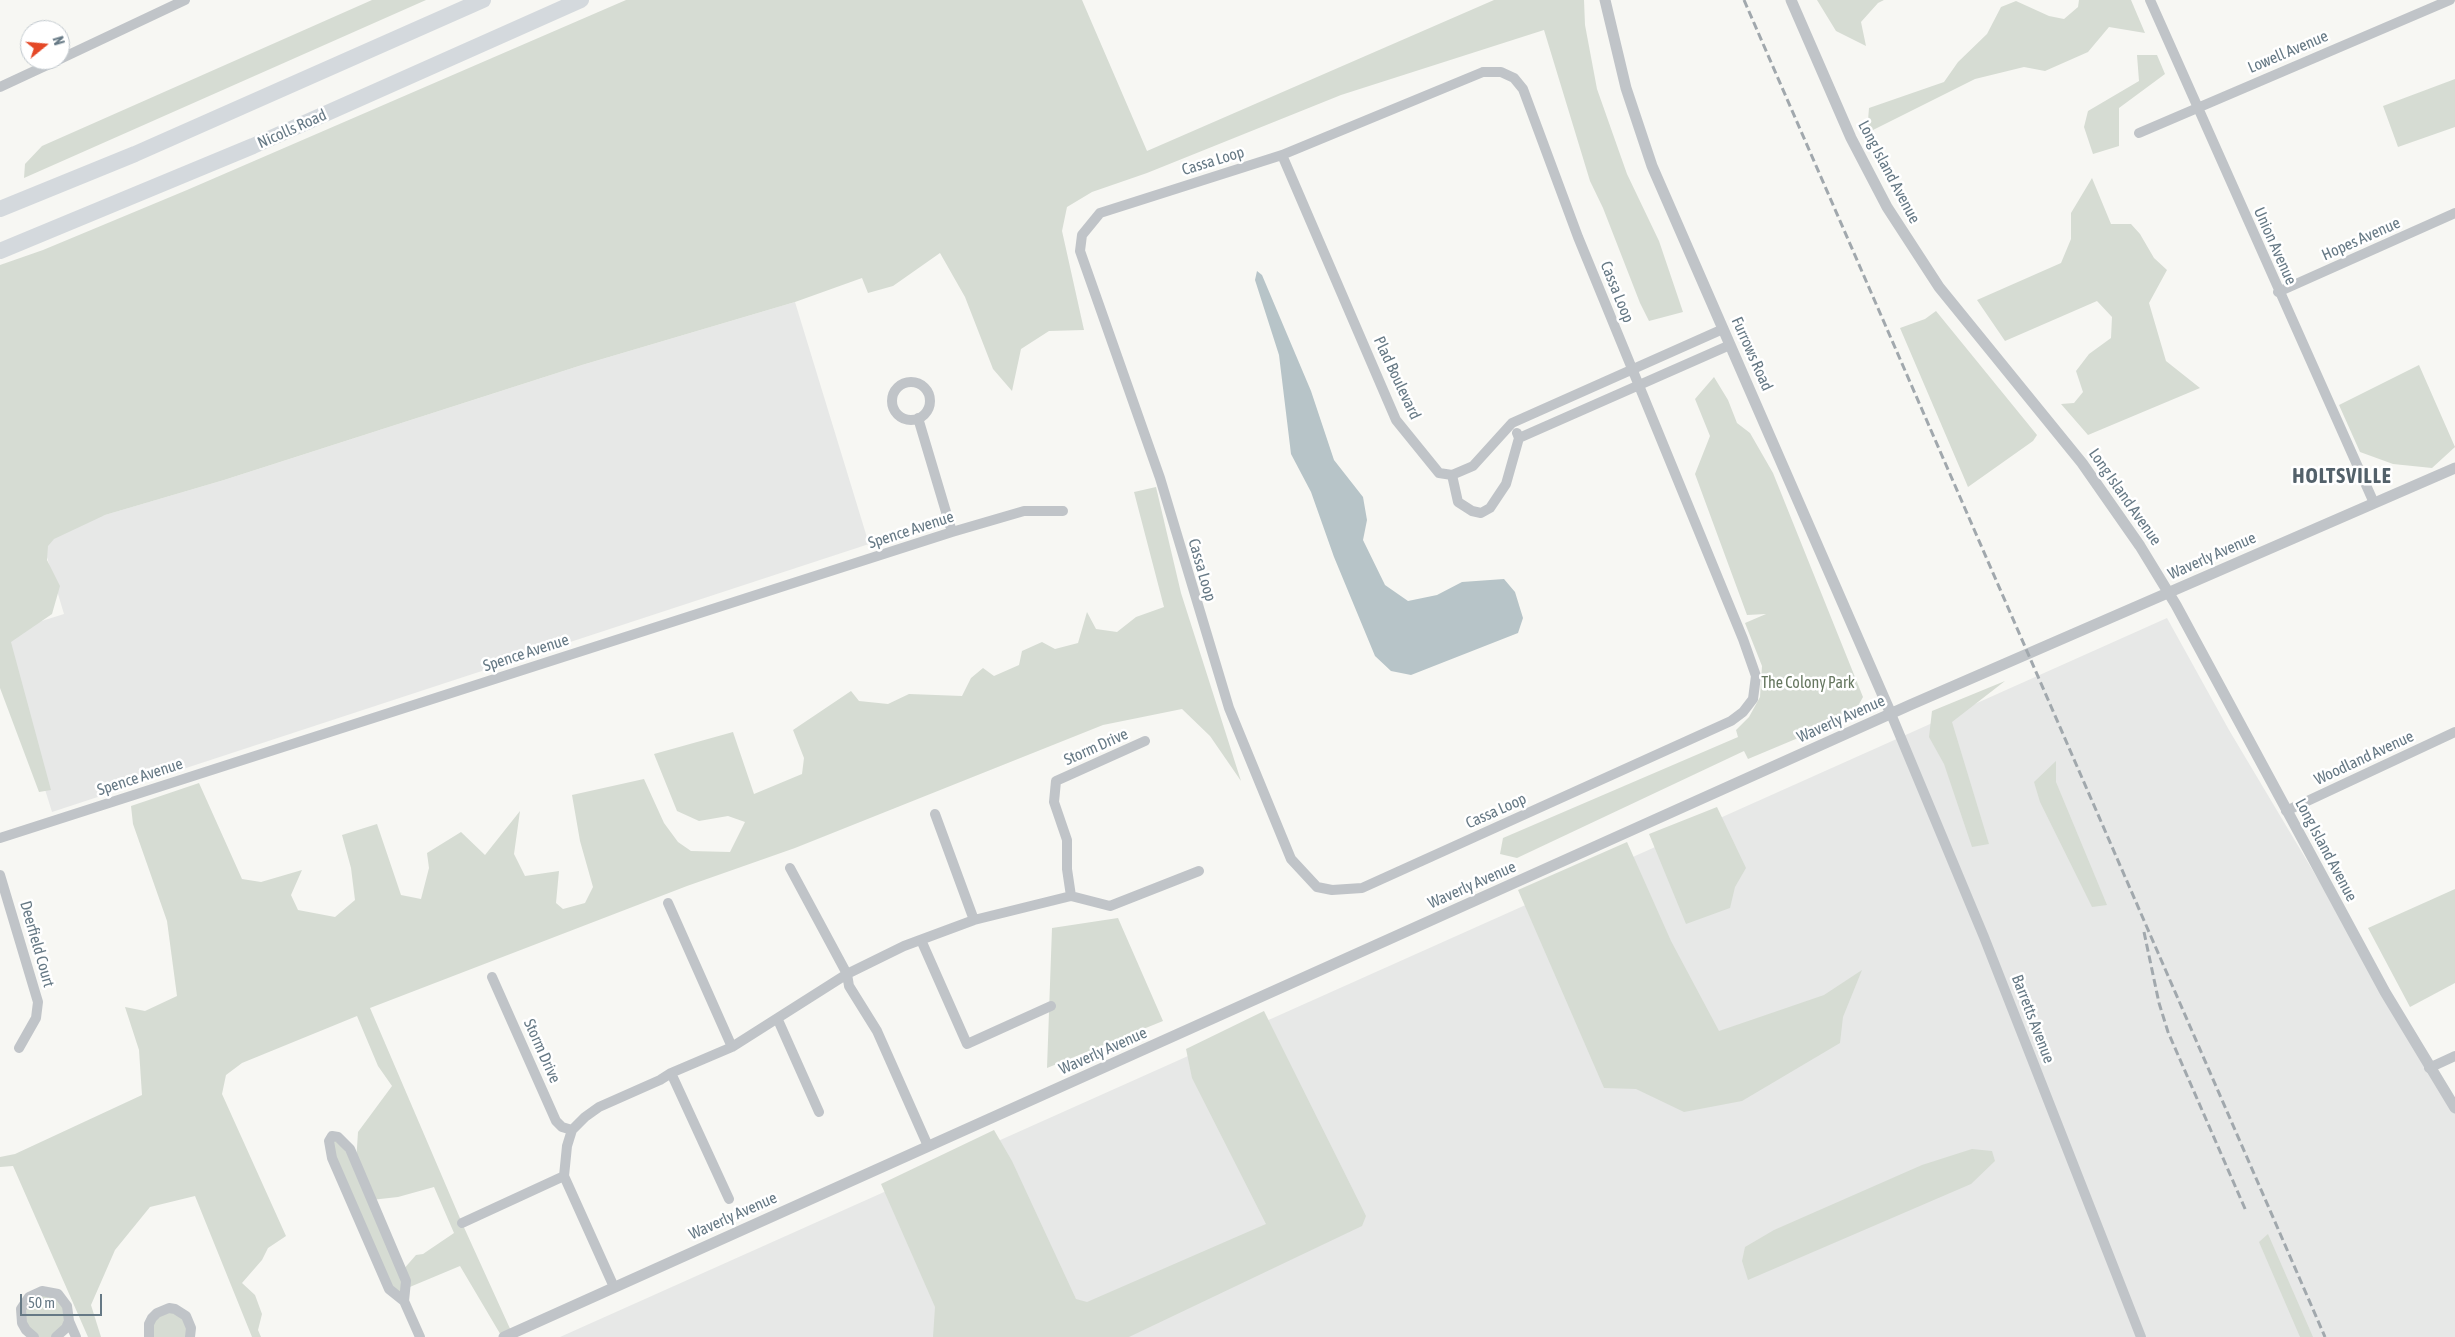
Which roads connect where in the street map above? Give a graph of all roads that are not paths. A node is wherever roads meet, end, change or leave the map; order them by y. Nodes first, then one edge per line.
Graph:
1 (185, 0) edge
2 (483, 0) edge
3 (581, 0) edge
4 (1605, 0) edge
5 (1791, 0) edge
6 (2150, 0) edge
7 (2450, 0) edge
8 (70, 55) edge
9 (37, 70) edge
10 (0, 87) edge
11 (2197, 107) junction
12 (2139, 133) dead end
13 (1282, 155) junction
14 (0, 209) edge
15 (2455, 213) edge
16 (0, 252) edge
17 (2278, 292) junction
18 (1723, 329) junction
19 (1730, 345) junction
20 (1632, 369) junction
21 (1639, 385) junction
22 (918, 418) dead end
23 (1512, 423) junction
24 (1519, 438) junction
25 (2455, 468) edge
26 (1452, 475) junction
27 (2374, 503) junction
28 (1063, 511) dead end
29 (952, 532) junction
30 (2168, 593) junction
31 (1891, 714) junction
32 (2455, 732) edge
33 (1145, 741) dead end
34 (2286, 811) junction
35 (935, 814) dead end
36 (0, 838) edge
37 (790, 868) dead end
38 (1198, 871) dead end
39 (0, 875) edge
40 (1071, 896) junction
41 (668, 904) dead end
42 (974, 920) junction
43 (921, 940) junction
44 (847, 974) junction
45 (492, 977) dead end
46 (1051, 1006) dead end
47 (778, 1020) junction
48 (19, 1048) dead end
49 (732, 1048) junction
50 (2455, 1056) edge
51 (2430, 1068) junction
52 (672, 1073) junction
53 (2455, 1108) edge
54 (819, 1112) dead end
55 (572, 1130) junction
56 (928, 1146) junction
57 (564, 1176) junction
58 (729, 1199) dead end
59 (462, 1223) dead end
60 (614, 1287) junction
61 (404, 1301) junction
62 (69, 1321) junction
63 (34, 1337) edge
64 (56, 1337) edge
65 (76, 1337) edge
66 (149, 1337) edge
67 (190, 1337) edge
68 (420, 1337) edge
69 (504, 1337) edge
70 (2141, 1337) edge

1 - 8 street
2 - 14 highway
3 - 16 highway, Nicolls Road
4 - 18 street, Furrows Road
5 - 30 street, Long Island Avenue
6 - 11 street, Union Avenue
7 - 11 street, Lowell Avenue
9 - 10 street
11 - 12 street, Lowell Avenue
11 - 17 street, Union Avenue
13 - 20 street, Cassa Loop
13 - 21 street, Cassa Loop
13 - 26 street, Plad Boulevard
15 - 17 street, Hopes Avenue
17 - 27 street, Union Avenue
18 - 19 street, Furrows Road
18 - 20 street
19 - 21 street
19 - 31 street, Furrows Road
20 - 21 street, Cassa Loop
20 - 23 street
21 - 24 street
22 - 29 street
23 - 24 street
23 - 26 street
24 - 26 street
25 - 27 street, Waverly Avenue
27 - 30 street, Waverly Avenue
28 - 29 street, Spence Avenue
29 - 36 street, Spence Avenue
30 - 31 street, Waverly Avenue
30 - 34 street, Long Island Avenue
31 - 56 street, Waverly Avenue
31 - 70 street, Barretts Avenue
32 - 34 street, Woodland Avenue
33 - 40 street, Storm Drive
34 - 51 street, Long Island Avenue
35 - 42 street
37 - 44 street
38 - 40 street
39 - 48 street, Deerfield Court
40 - 42 street
41 - 49 street
42 - 43 street
43 - 44 street
43 - 46 street
44 - 47 street
44 - 56 street
45 - 55 street, Storm Drive
47 - 49 street
47 - 54 street
49 - 52 street
50 - 51 street
51 - 53 street, Long Island Avenue
52 - 55 street
52 - 58 street
55 - 57 street
56 - 60 street, Waverly Avenue
57 - 59 street
57 - 60 street
60 - 69 street, Waverly Avenue
61 - 61 street
61 - 68 street
62 - 63 street
62 - 64 street
62 - 65 street
66 - 67 street

